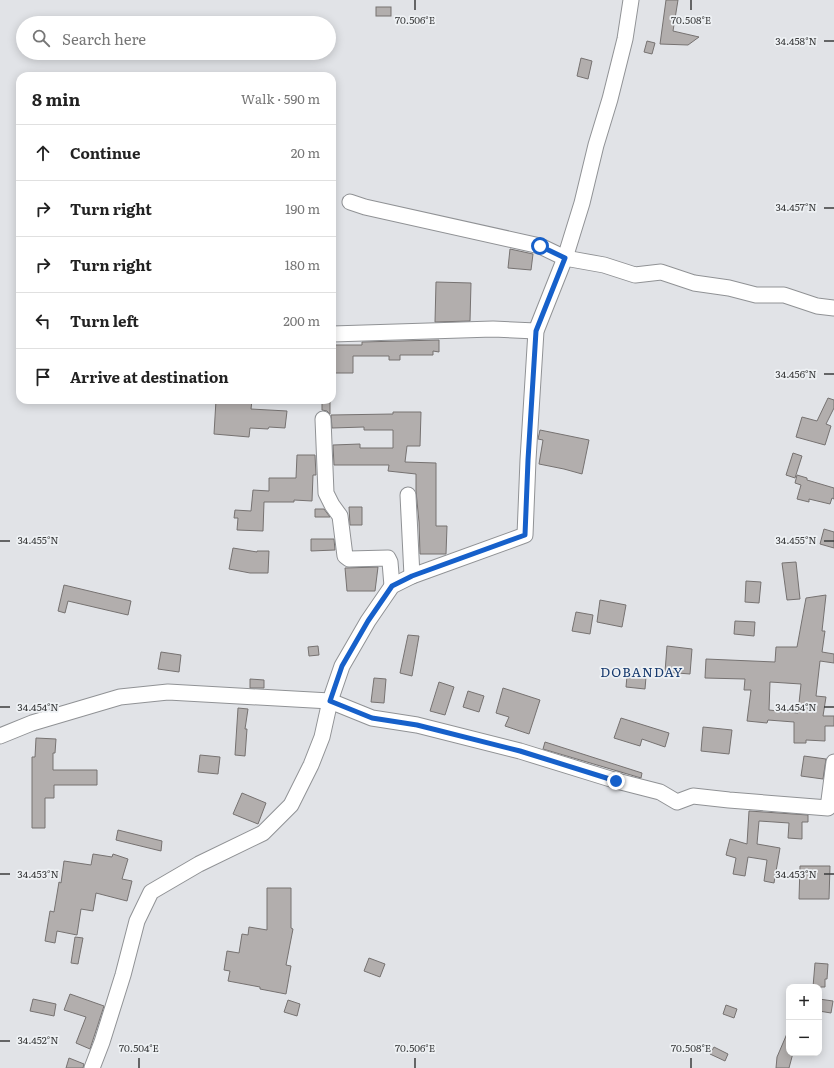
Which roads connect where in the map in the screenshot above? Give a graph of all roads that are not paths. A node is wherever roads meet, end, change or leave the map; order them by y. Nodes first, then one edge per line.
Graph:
1 (631, 0) edge
2 (350, 202) dead end
3 (565, 258) junction
4 (834, 308) edge
5 (536, 331) junction
6 (336, 334) edge
7 (323, 419) dead end
8 (408, 495) dead end
9 (412, 576) junction
10 (392, 586) junction
11 (330, 701) junction
12 (0, 736) edge
13 (834, 762) edge
14 (92, 1068) edge

1 - 3 street
2 - 3 street
3 - 4 street
3 - 5 street
5 - 6 street
5 - 9 street
7 - 10 street
8 - 9 street
9 - 10 street
10 - 11 street
11 - 12 street
11 - 13 street
11 - 14 street

